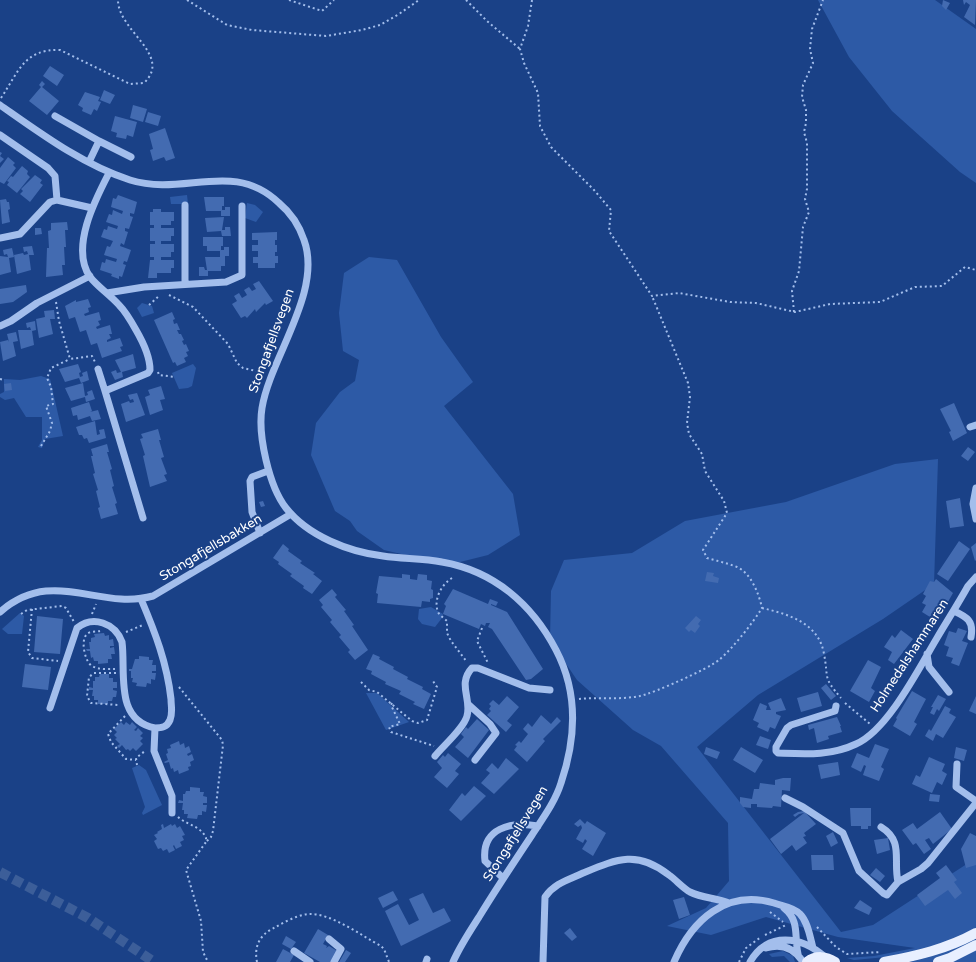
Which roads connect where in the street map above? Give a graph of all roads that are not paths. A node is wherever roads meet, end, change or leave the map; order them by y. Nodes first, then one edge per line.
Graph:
1 (0, 105) edge
2 (54, 116) dead end
3 (0, 135) edge
4 (99, 141) junction
5 (131, 156) dead end
6 (89, 162) junction
7 (109, 173) junction
8 (57, 200) junction
9 (184, 205) dead end
10 (242, 206) dead end
11 (92, 208) junction
12 (0, 238) edge
13 (90, 276) junction
14 (185, 283) junction
15 (107, 293) junction
16 (0, 326) edge
17 (98, 369) road end
18 (105, 391) junction
19 (268, 471) junction
20 (976, 488) edge
21 (291, 514) junction
22 (143, 518) dead end
23 (976, 519) edge
24 (260, 533) junction
25 (976, 577) edge
26 (141, 599) junction
27 (954, 611) junction
28 (0, 612) edge
29 (971, 637) dead end
30 (927, 654) junction
31 (550, 690) dead end
32 (949, 692) dead end
33 (468, 704) junction
34 (836, 706) dead end
35 (50, 708) dead end
36 (155, 728) junction
37 (435, 756) dead end
38 (475, 760) dead end
39 (957, 764) dead end
40 (785, 798) dead end
41 (976, 802) edge
42 (172, 813) road end
43 (538, 826) junction
44 (881, 827) dead end
45 (502, 878) junction
46 (898, 882) junction
47 (728, 903) junction
48 (780, 905) junction
49 (976, 933) edge
50 (329, 939) dead end
51 (795, 940) junction
52 (976, 945) edge
53 (813, 948) junction
54 (760, 950) junction
55 (294, 951) dead end
56 (798, 954) junction
57 (825, 957) junction
58 (310, 962) edge
59 (334, 962) edge
60 (453, 962) edge
61 (543, 962) edge
62 (674, 962) edge
63 (750, 962) edge
64 (803, 962) edge
65 (807, 962) edge
66 (835, 962) edge
67 (884, 962) edge
68 (938, 962) edge

1 - 6 street, Stongafjellsvegen
2 - 4 street
3 - 8 street
4 - 5 street
4 - 6 street
6 - 7 street, Stongafjellsvegen
7 - 11 street
7 - 19 street, Stongafjellsvegen
8 - 11 street
8 - 12 street
9 - 14 street
10 - 14 street
11 - 13 street
13 - 15 street
13 - 16 street
14 - 15 street
15 - 18 street
17 - 18 street
18 - 22 street
19 - 21 street, Stongafjellsvegen
19 - 24 street
20 - 23 street
21 - 24 street, Stongafjellsbakken
21 - 43 street, Stongafjellsvegen
24 - 26 street, Stongafjellsbakken
25 - 27 street, Holmedalshammaren
26 - 28 street, Stongafjellsbakken
26 - 36 street
27 - 29 street
27 - 30 street, Holmedalshammaren
30 - 32 street
30 - 34 street, Holmedalshammaren
31 - 33 street
33 - 37 street
33 - 38 street
35 - 36 street
36 - 42 street
39 - 41 street
40 - 46 street
41 - 46 street
43 - 45 street, Stongafjellsvegen
43 - 45 street
44 - 46 street
45 - 60 street, Stongafjellsvegen
47 - 48 street
47 - 61 street
47 - 62 street
48 - 51 street
48 - 53 street
49 - 67 main road
50 - 59 street
51 - 53 street
51 - 54 street
51 - 56 street
52 - 68 main road
53 - 57 street
54 - 56 street
54 - 63 street
55 - 58 street
56 - 64 street
57 - 65 main road
57 - 66 main road

